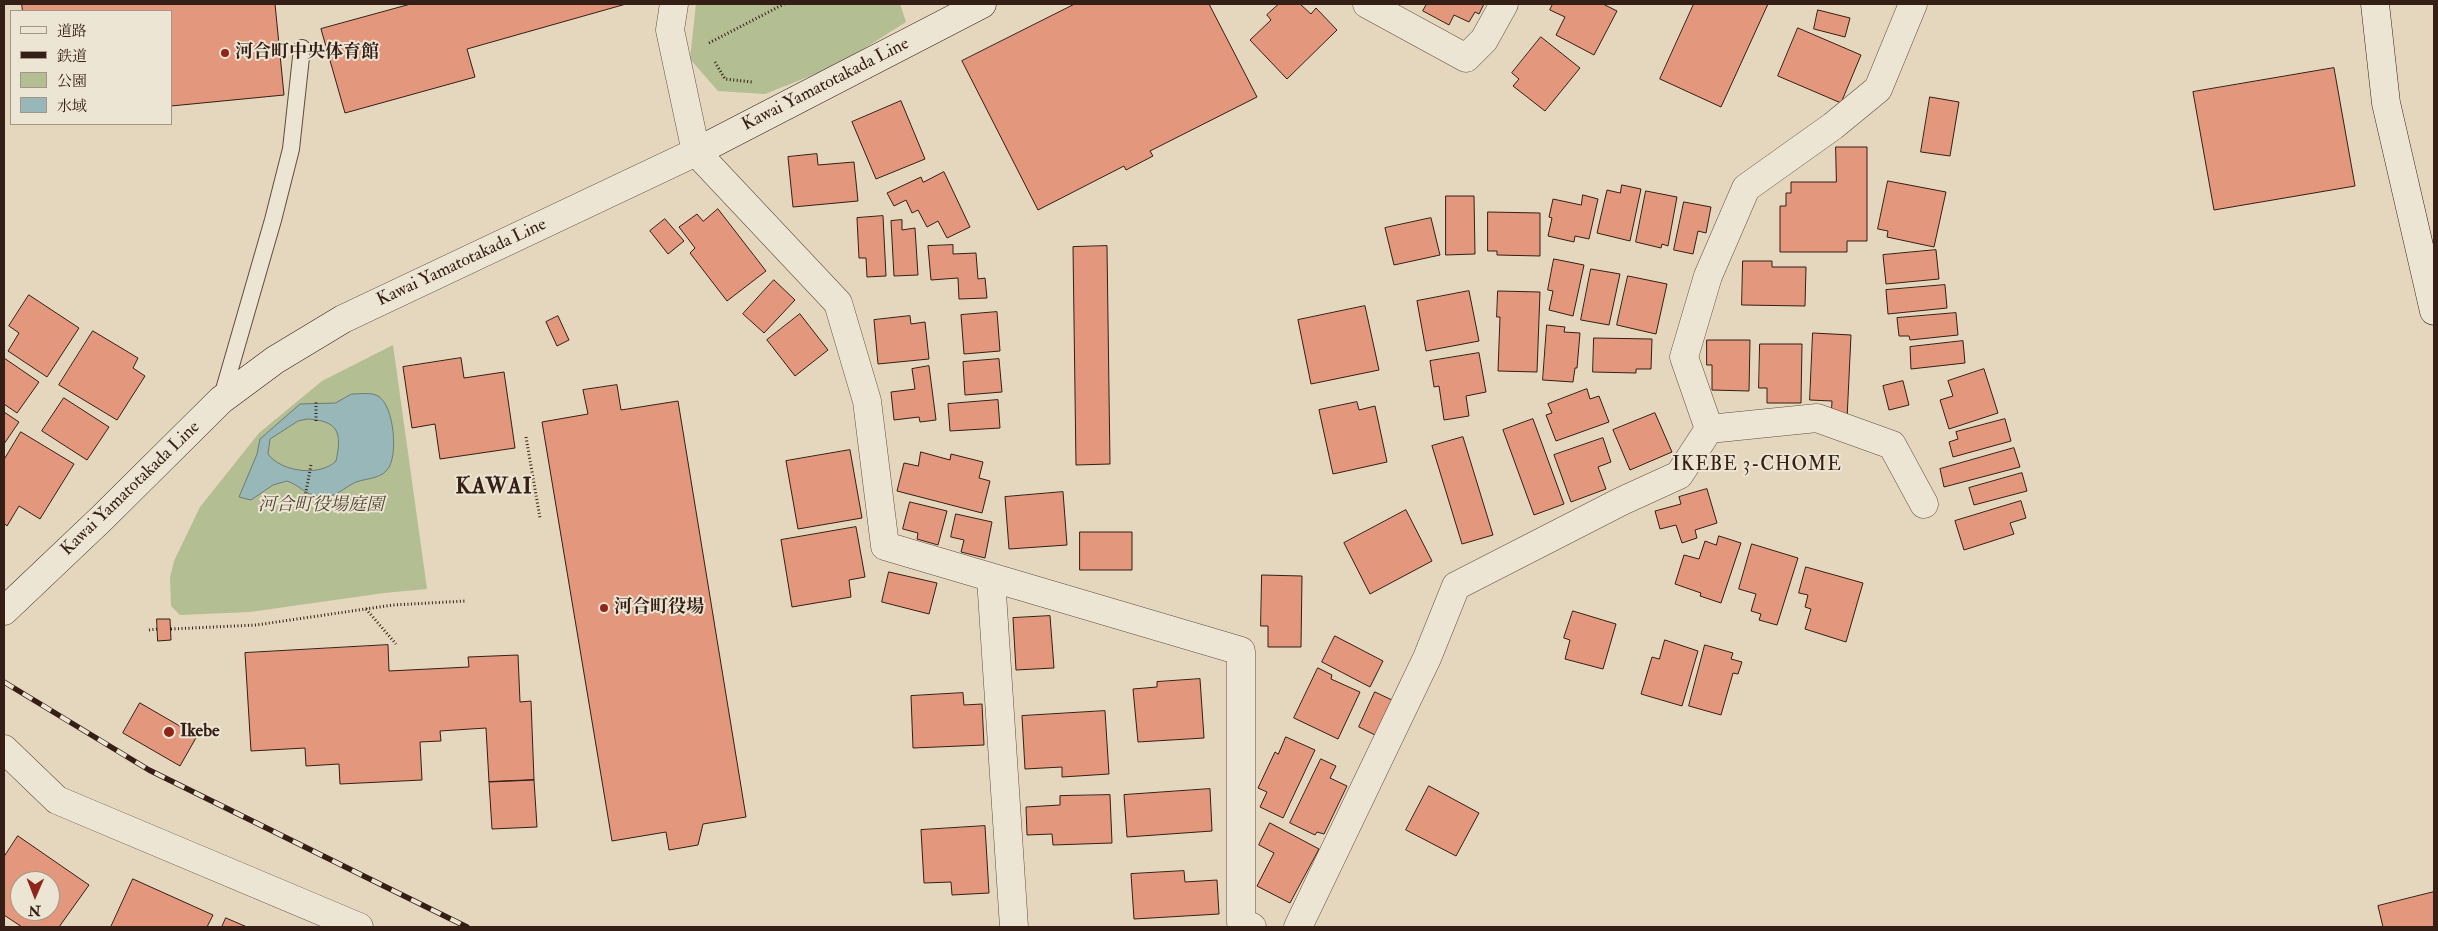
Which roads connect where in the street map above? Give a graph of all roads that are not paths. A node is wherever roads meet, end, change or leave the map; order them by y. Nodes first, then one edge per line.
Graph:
1 (674, 4) edge
2 (982, 4) edge
3 (1367, 4) edge
4 (1504, 4) edge
5 (1914, 4) edge
6 (2375, 4) edge
7 (302, 48) dead end
8 (696, 152) junction
9 (2434, 311) edge
10 (220, 400) junction
11 (1709, 429) junction
12 (1924, 504) dead end
13 (991, 578) junction
14 (4, 611) edge
15 (4, 749) edge
16 (359, 927) edge
17 (1014, 927) edge
18 (1252, 927) edge
19 (1298, 927) edge

1 - 8 street
2 - 8 street, Kawai Yamatotakada Line
3 - 4 street
5 - 11 street
6 - 9 street
7 - 10 lane
8 - 10 street, Kawai Yamatotakada Line
8 - 13 street
10 - 14 street, Kawai Yamatotakada Line
11 - 12 street
11 - 19 street
13 - 17 street
13 - 18 street
15 - 16 street

